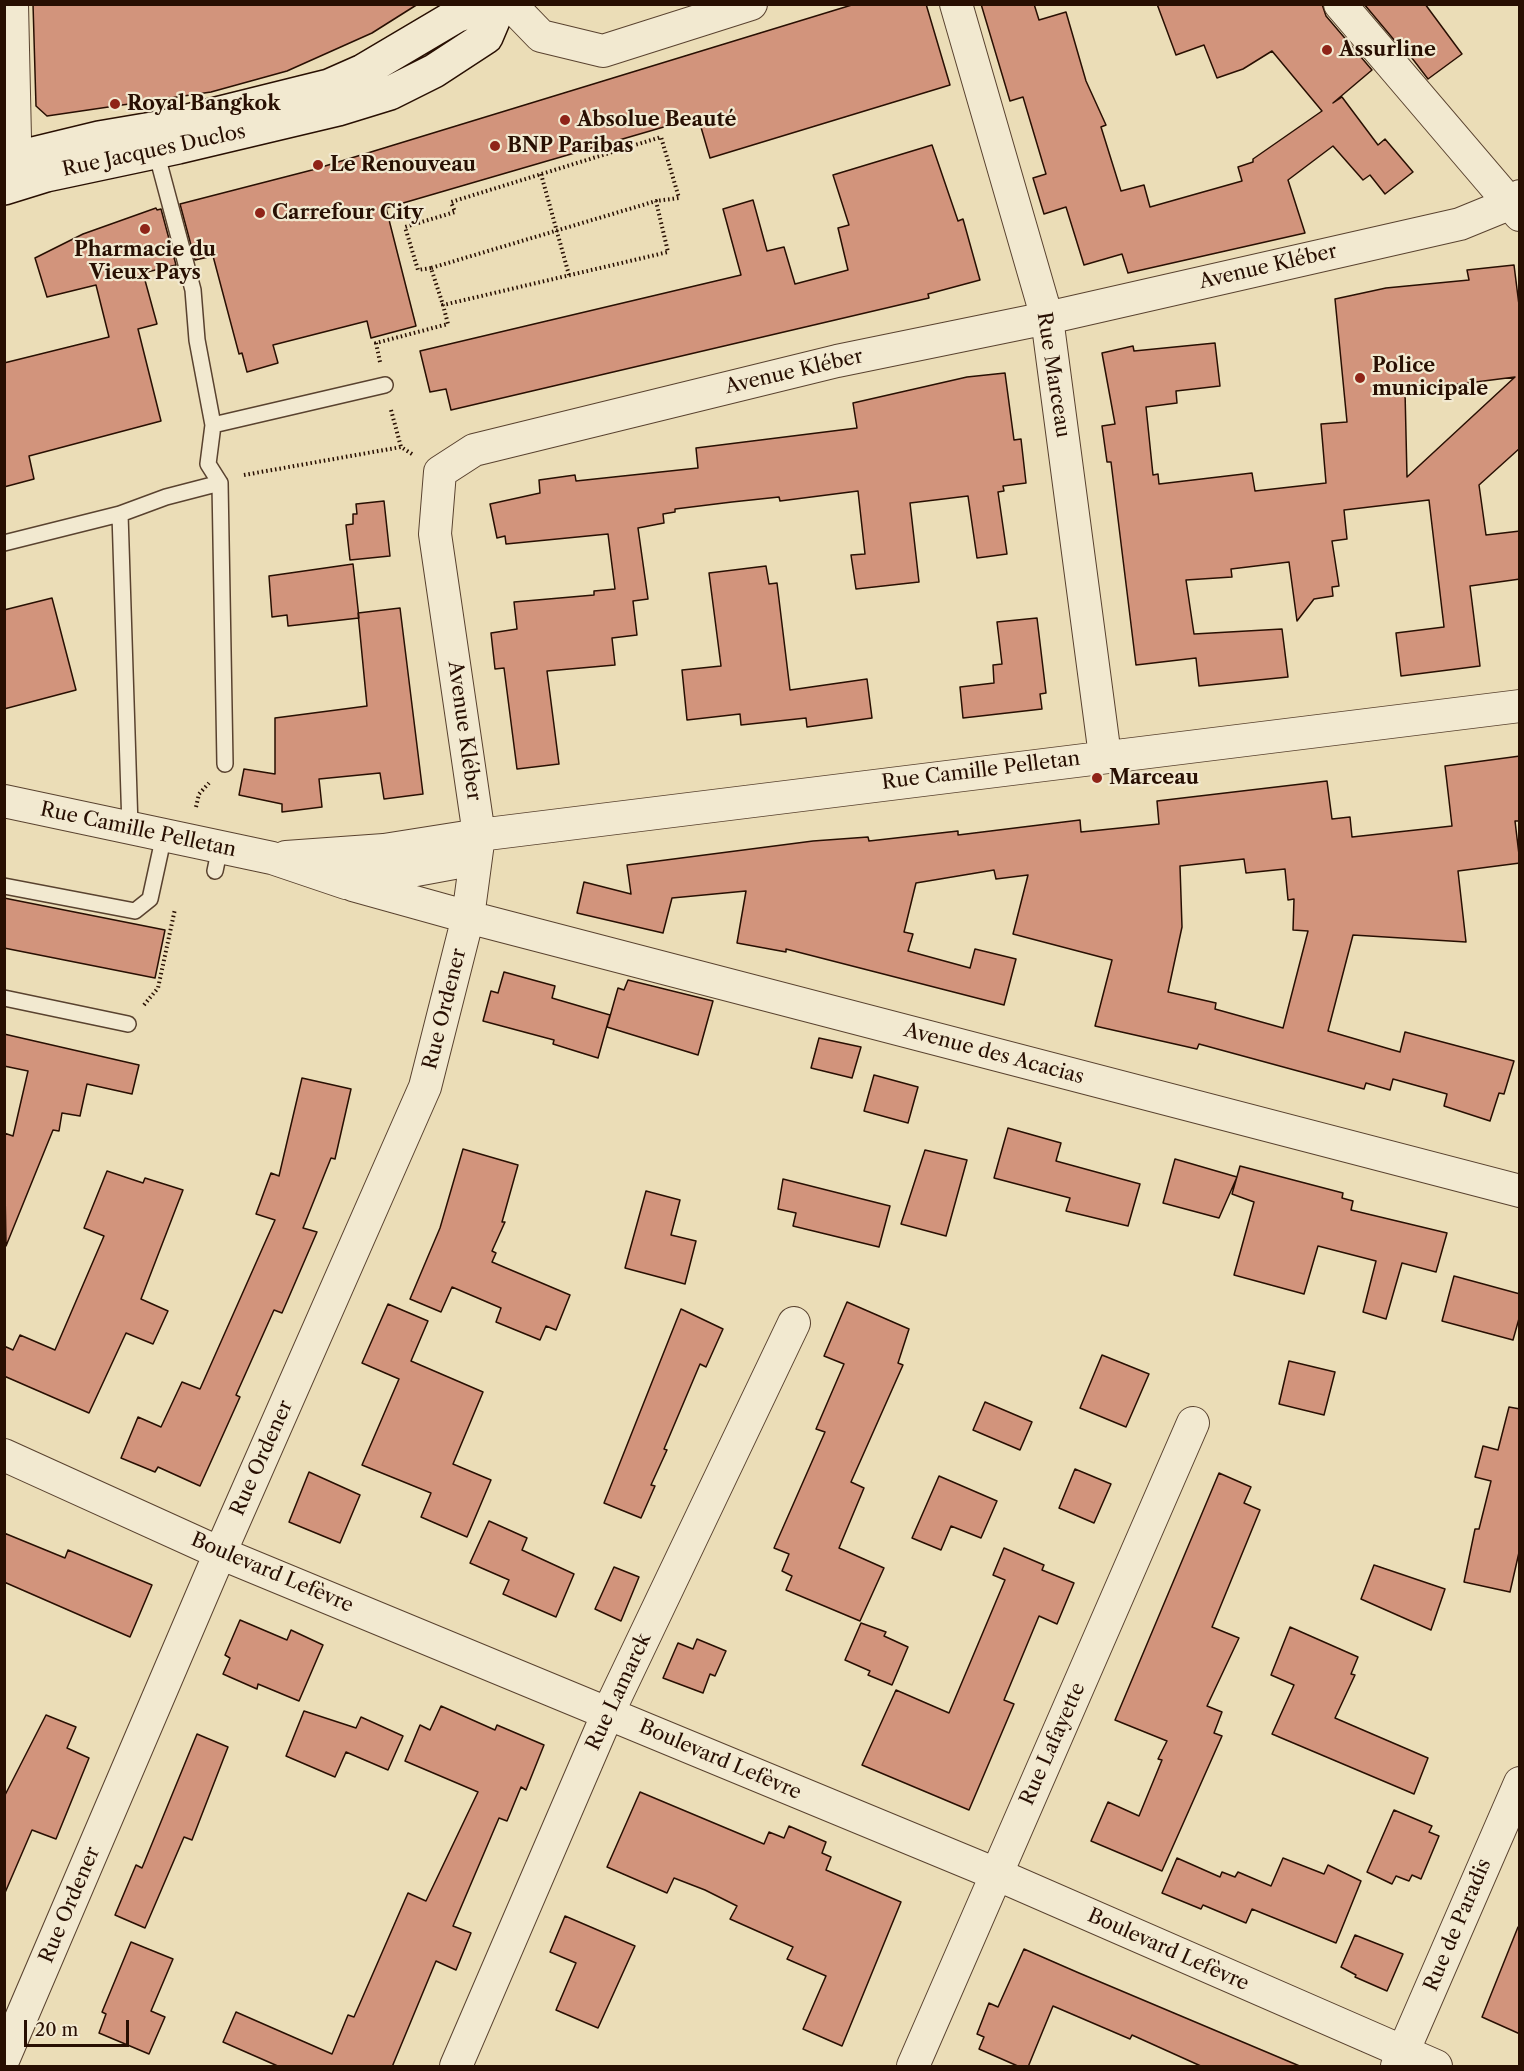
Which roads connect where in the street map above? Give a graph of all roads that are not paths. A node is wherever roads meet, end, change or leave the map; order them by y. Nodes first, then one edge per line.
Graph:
1 (12, 4) edge
2 (751, 4) edge
3 (956, 4) edge
4 (1340, 4) edge
5 (502, 5) edge
6 (153, 141) junction
7 (10, 172) edge
8 (1516, 205) edge
9 (1047, 318) junction
10 (384, 385) road end
11 (213, 424) junction
12 (220, 483) junction
13 (120, 514) junction
14 (4, 543) edge
15 (1520, 706) edge
16 (1105, 756) junction
17 (225, 764) road end
18 (4, 801) edge
19 (130, 827) junction
20 (479, 835) junction
21 (177, 838) junction
22 (273, 858) junction
23 (346, 883) junction
24 (4, 886) edge
25 (468, 917) junction
26 (4, 998) edge
27 (128, 1024) road end
28 (1520, 1191) edge
29 (794, 1323) dead end
30 (1193, 1423) dead end
31 (4, 1455) edge
32 (220, 1553) junction
33 (608, 1713) junction
34 (1520, 1783) edge
35 (996, 1874) junction
36 (4, 2058) edge
37 (1400, 2060) edge
38 (456, 2067) edge
39 (913, 2067) edge
40 (1436, 2067) edge

1 - 7 street
2 - 5 street, Rue Jacques Duclos
3 - 9 street, Rue Marceau
4 - 8 street
5 - 6 main road, Rue Jacques Duclos
6 - 7 main road, Rue Jacques Duclos
6 - 11 lane
8 - 9 street, Avenue Kléber
9 - 16 street, Rue Marceau
9 - 20 street, Avenue Kléber
10 - 11 lane
11 - 12 lane
12 - 13 lane
12 - 17 lane
13 - 14 lane
13 - 19 lane
15 - 16 street, Rue Camille Pelletan
16 - 20 street, Rue Camille Pelletan
18 - 19 street, Rue Camille Pelletan
19 - 21 street, Rue Camille Pelletan
20 - 22 street, Rue Camille Pelletan
20 - 23 street, Rue Camille Pelletan
20 - 25 street, Avenue Kléber
21 - 22 street, Rue Camille Pelletan
21 - 24 lane
22 - 23 street, Rue Camille Pelletan
23 - 25 street, Rue Camille Pelletan
25 - 28 street, Avenue des Acacias
25 - 32 street, Rue Ordener
26 - 27 lane
29 - 33 street, Rue Lamarck
30 - 35 street, Rue Lafayette
31 - 32 street, Boulevard Lefèvre
32 - 33 street, Boulevard Lefèvre
32 - 36 street, Rue Ordener
33 - 35 street, Boulevard Lefèvre
33 - 38 street, Rue Lamarck
34 - 37 street, Rue de Paradis
35 - 37 street, Boulevard Lefèvre
35 - 39 street, Rue Lafayette
37 - 40 street, Boulevard Lefèvre

